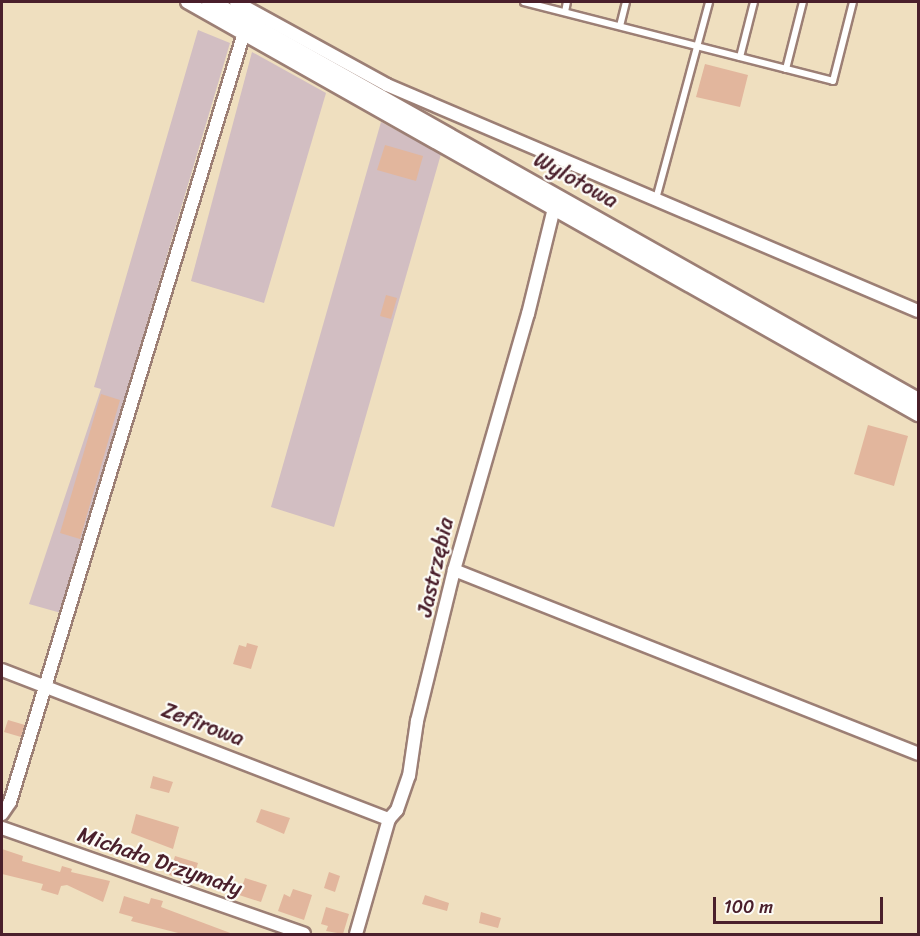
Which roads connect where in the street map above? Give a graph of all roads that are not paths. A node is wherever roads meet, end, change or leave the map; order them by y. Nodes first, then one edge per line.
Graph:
1 (187, 2) edge
2 (236, 2) edge
3 (524, 2) edge
4 (567, 2) edge
5 (626, 2) edge
6 (709, 2) edge
7 (754, 2) edge
8 (803, 2) edge
9 (853, 2) edge
10 (213, 9) edge
11 (565, 12) junction
12 (620, 26) junction
13 (244, 33) junction
14 (697, 46) junction
15 (740, 57) junction
16 (786, 69) junction
17 (656, 199) junction
18 (554, 208) junction
19 (918, 311) edge
20 (918, 401) edge
21 (918, 415) edge
22 (454, 570) junction
23 (2, 670) edge
24 (45, 685) junction
25 (918, 754) edge
26 (2, 814) edge
27 (390, 819) junction
28 (2, 828) edge
29 (304, 934) edge
30 (356, 934) edge

1 - 10 street
2 - 17 street, Wylotowa
3 - 11 lane
4 - 11 lane
5 - 12 lane
6 - 14 lane
7 - 15 lane
8 - 16 lane
9 - 16 lane
10 - 13 street, Wylotowa
10 - 20 street, Wylotowa
11 - 12 lane
12 - 14 lane
13 - 18 street, Wylotowa
13 - 24 street
14 - 15 lane
14 - 17 lane
15 - 16 lane
17 - 19 street, Wylotowa
18 - 21 street, Wylotowa
18 - 22 street, Jastrzębia
22 - 25 street
22 - 27 street, Jastrzębia
23 - 24 street, Zefirowa
24 - 26 street
24 - 27 street, Zefirowa
27 - 30 street, Jastrzębia
28 - 29 street, Michała Drzymały

